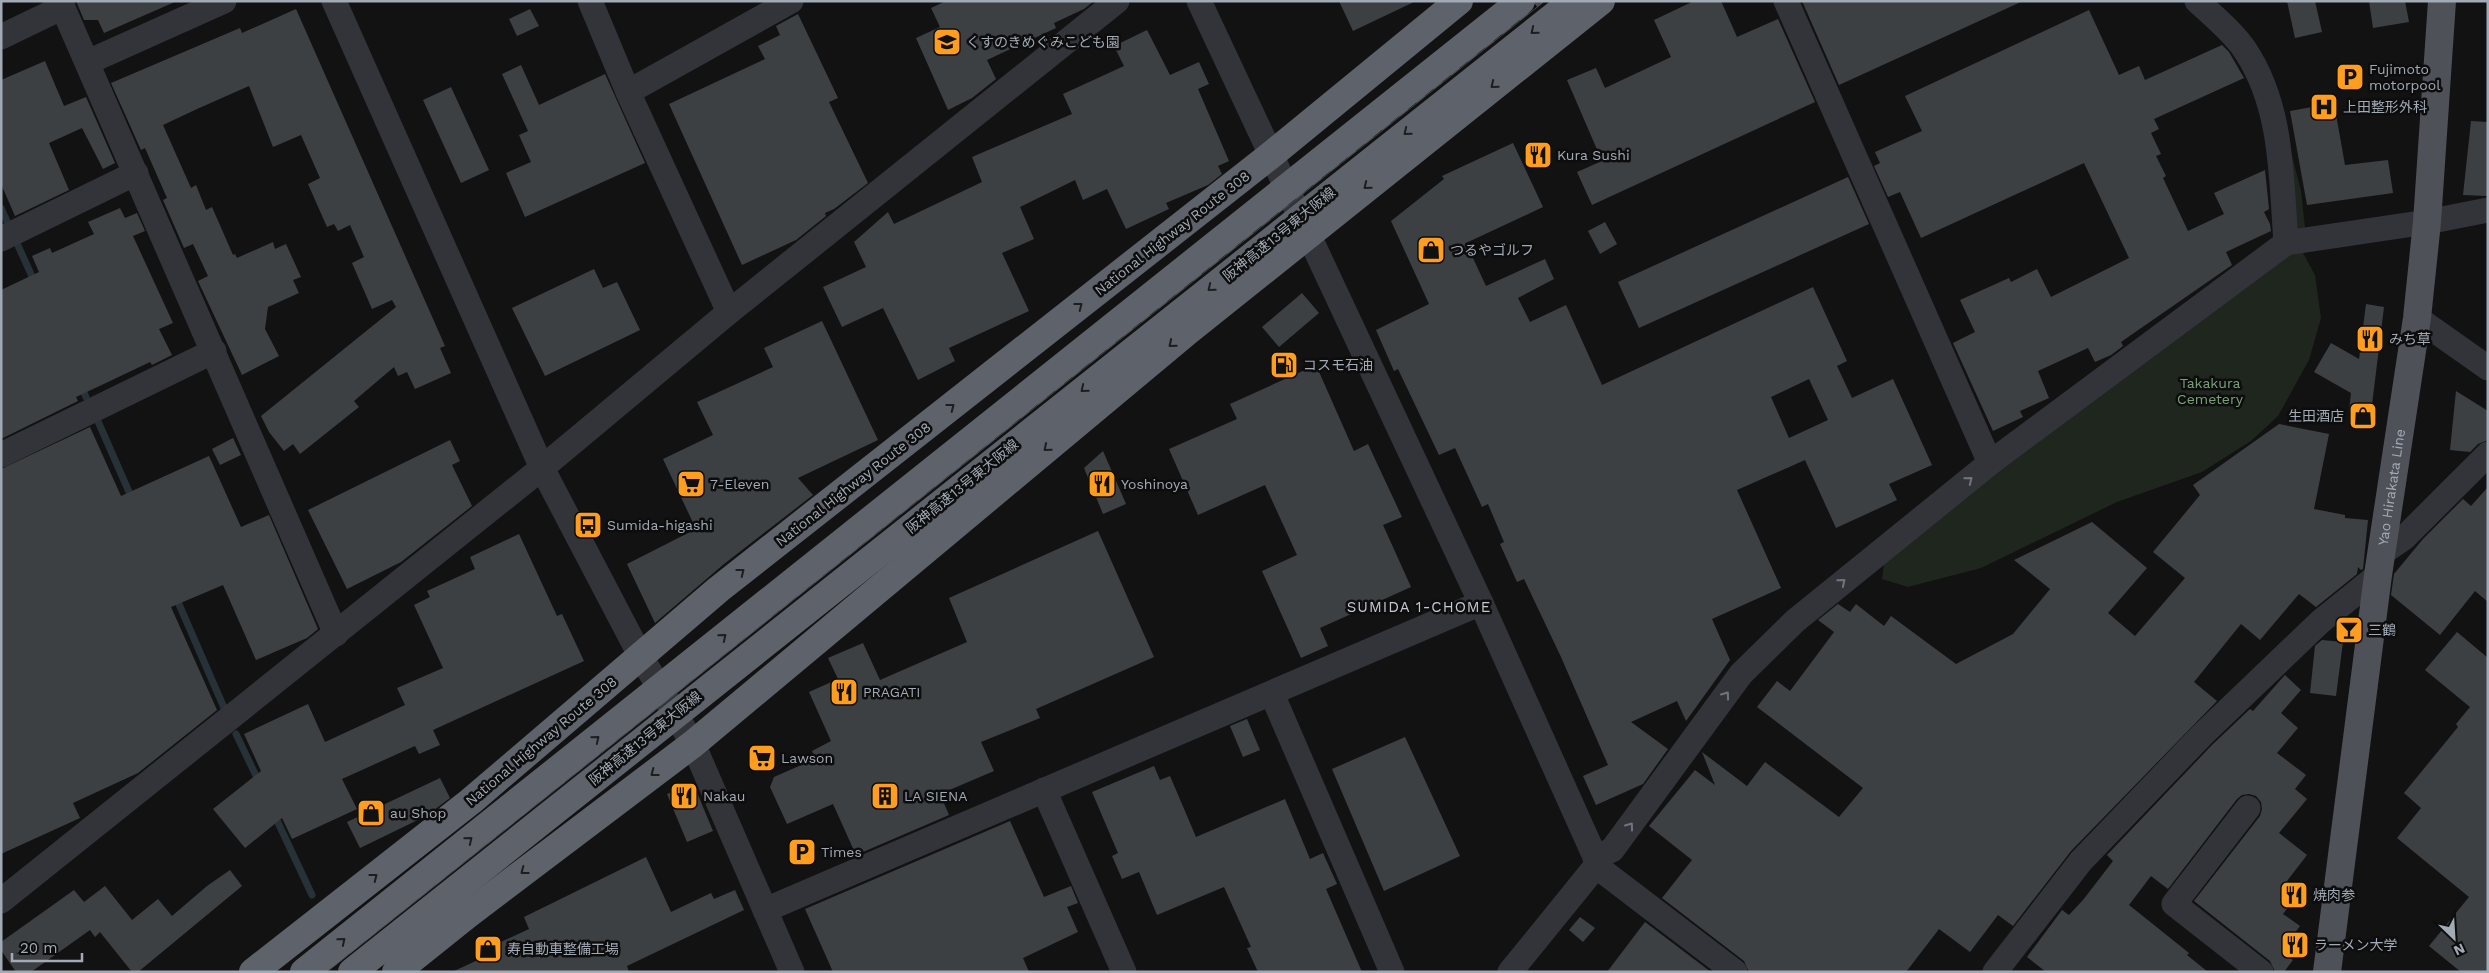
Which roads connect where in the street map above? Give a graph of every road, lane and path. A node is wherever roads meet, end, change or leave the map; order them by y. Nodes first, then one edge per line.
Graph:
1 (224, 1) edge
2 (334, 1) edge
3 (590, 1) edge
4 (791, 1) edge
5 (1117, 1) edge
6 (1199, 1) edge
7 (1459, 1) edge
8 (1521, 1) edge
9 (1573, 1) edge
10 (1601, 1) edge
11 (1786, 1) edge
12 (2197, 1) edge
13 (2442, 1) edge
14 (62, 4) edge
15 (1, 37) edge
16 (88, 62) junction
17 (628, 92) junction
18 (1271, 155) junction
19 (136, 173) junction
20 (2488, 210) edge
21 (2427, 222) junction
22 (1308, 233) junction
23 (9, 235) edge
24 (2286, 243) junction
25 (729, 312) junction
26 (2417, 318) junction
27 (214, 351) junction
28 (2488, 368) edge
29 (2488, 454) edge
30 (1, 455) edge
31 (1990, 463) junction
32 (542, 468) junction
33 (2380, 564) junction
34 (1481, 603) junction
35 (336, 634) junction
36 (641, 657) junction
37 (1272, 694) junction
38 (693, 744) junction
39 (1044, 790) junction
40 (2248, 808) dead end
41 (1595, 861) junction
42 (1, 901) edge
43 (765, 910) junction
44 (252, 972) edge
45 (304, 972) edge
46 (352, 972) edge
47 (396, 972) edge
48 (792, 972) edge
49 (1124, 972) edge
50 (1392, 972) edge
51 (1510, 972) edge
52 (1735, 972) edge
53 (1995, 972) edge
54 (2261, 972) edge
55 (2327, 972) edge

1 - 16 street
2 - 32 street
3 - 17 street
4 - 17 street
5 - 25 street
6 - 18 street
7 - 18 highway, National Highway Route 308
45 -> 8 highway, bridge
9 -> 46 highway, 阪神高速13号東大阪線, bridge
10 -> 22 highway
11 - 31 street
12 - 24 street
13 - 21 main road, Yao Hirakata Line
14 - 15 street
14 - 16 street
16 - 19 street
17 - 25 street
18 - 22 street
36 -> 18 highway, National Highway Route 308
19 - 23 street
19 - 27 street
20 - 21 street
21 - 24 street
21 - 26 main road, Yao Hirakata Line
22 - 34 street
22 -> 38 highway
24 - 31 street
25 - 32 street
26 - 28 street
26 - 33 main road, Yao Hirakata Line
27 - 30 street
27 - 35 street
29 - 33 street
41 -> 31 street
32 - 35 street
32 - 36 street
33 - 53 street
33 - 55 main road, Yao Hirakata Line
34 - 37 street
34 - 41 street
35 - 42 street
36 - 38 street
44 -> 36 highway, National Highway Route 308
37 - 39 street
37 - 50 street
38 - 43 street
38 -> 47 highway
39 - 43 street
39 - 49 street
40 - 54 street
41 - 51 street
41 - 52 street
43 - 48 street

